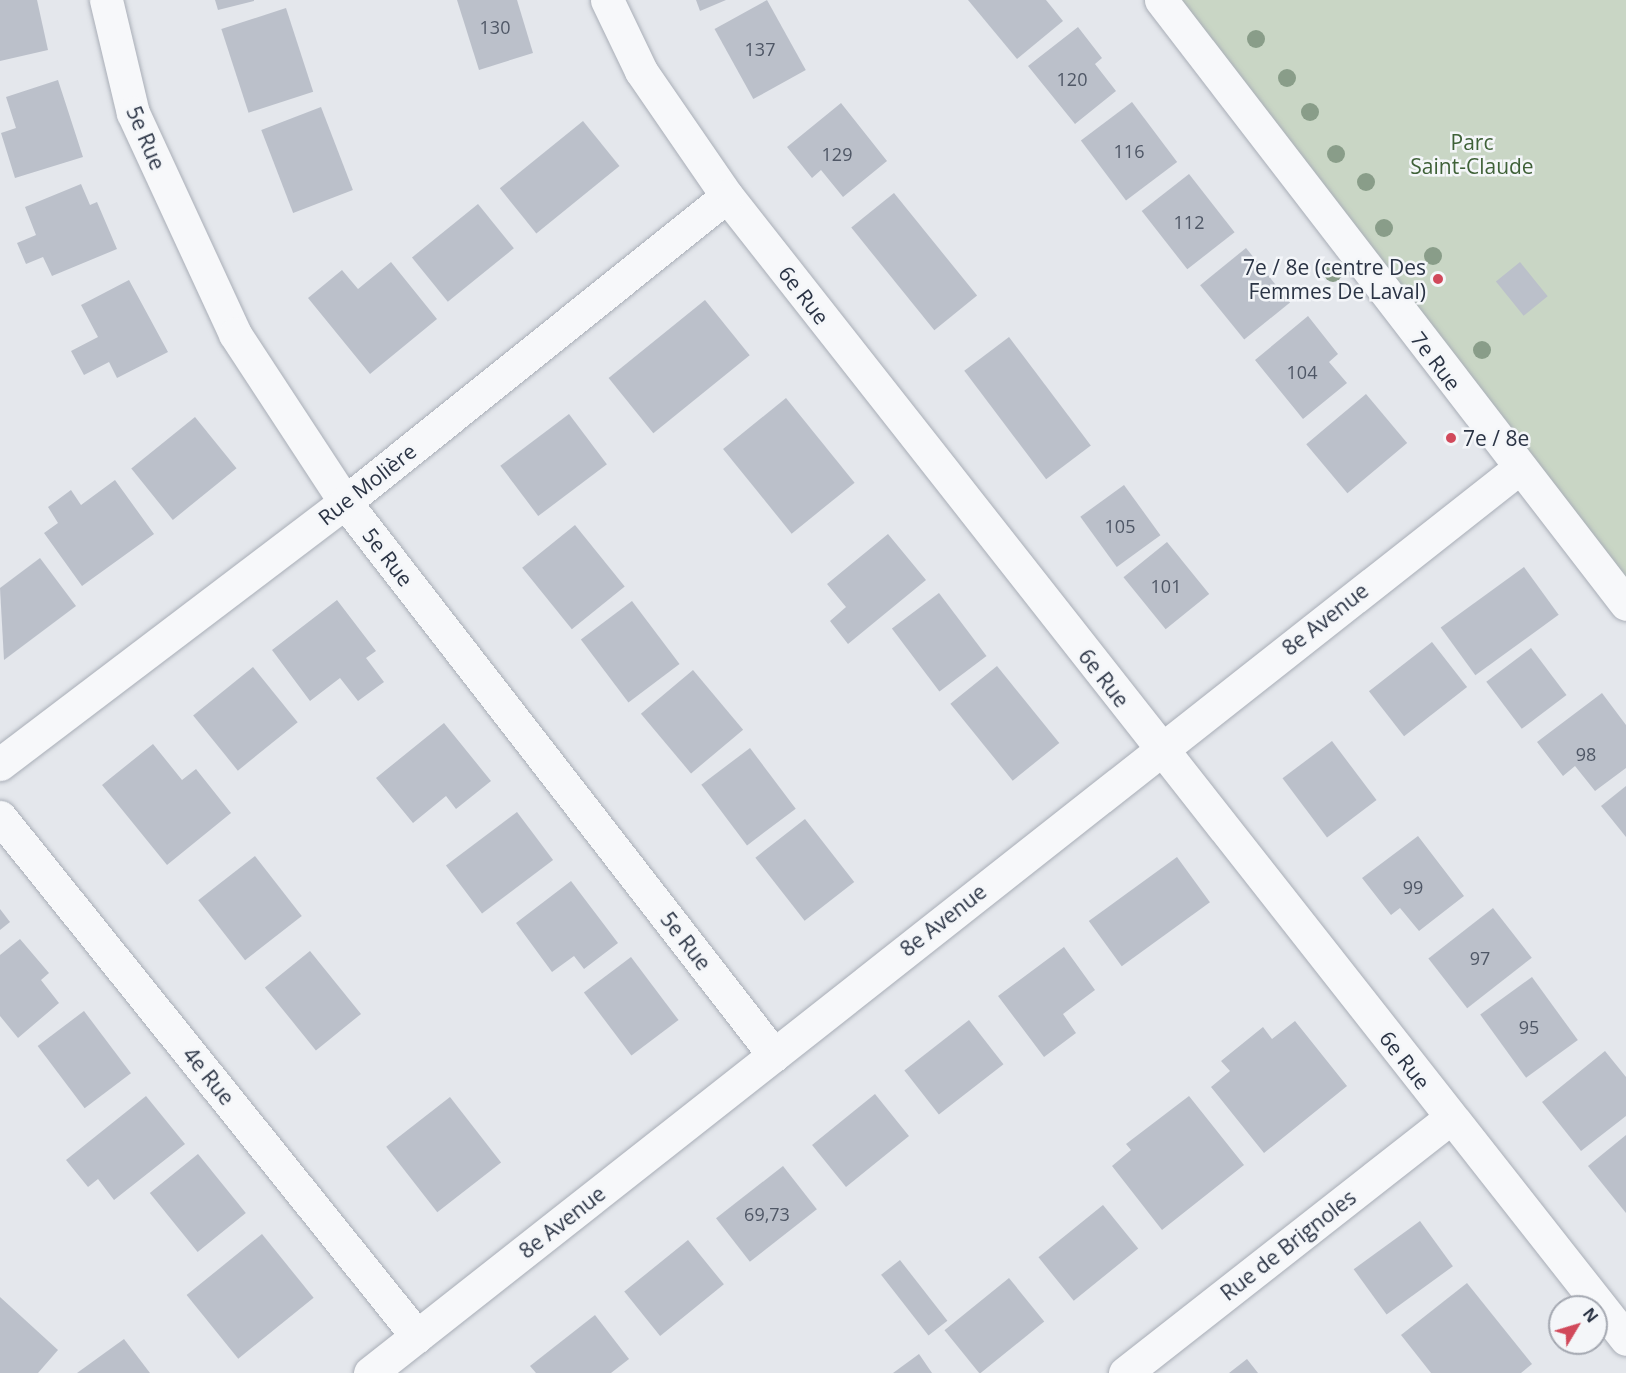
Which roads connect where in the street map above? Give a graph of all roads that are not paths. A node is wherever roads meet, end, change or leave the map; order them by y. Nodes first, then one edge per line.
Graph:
1 (106, 0) edge
2 (607, 0) edge
3 (1161, 0) edge
4 (727, 196) junction
5 (1518, 468) junction
6 (345, 502) junction
7 (1626, 604) edge
8 (1159, 749) junction
9 (0, 764) edge
10 (0, 817) edge
11 (774, 1054) junction
12 (1450, 1118) junction
13 (417, 1336) junction
14 (1626, 1339) edge
15 (370, 1373) edge
16 (1125, 1373) edge

1 - 6 street, 5e Rue
2 - 4 street, 6e Rue
3 - 5 street, 7e Rue
4 - 6 street, Rue Molière
4 - 8 street, 6e Rue
5 - 7 street, 7e Rue
5 - 8 street, 8e Avenue
6 - 9 street, Rue Molière
6 - 11 street, 5e Rue
8 - 11 street, 8e Avenue
8 - 12 street, 6e Rue
10 - 13 street, 4e Rue
11 - 13 street, 8e Avenue
12 - 14 street, 6e Rue
12 - 16 street, Rue de Brignoles
13 - 15 street, 8e Avenue

